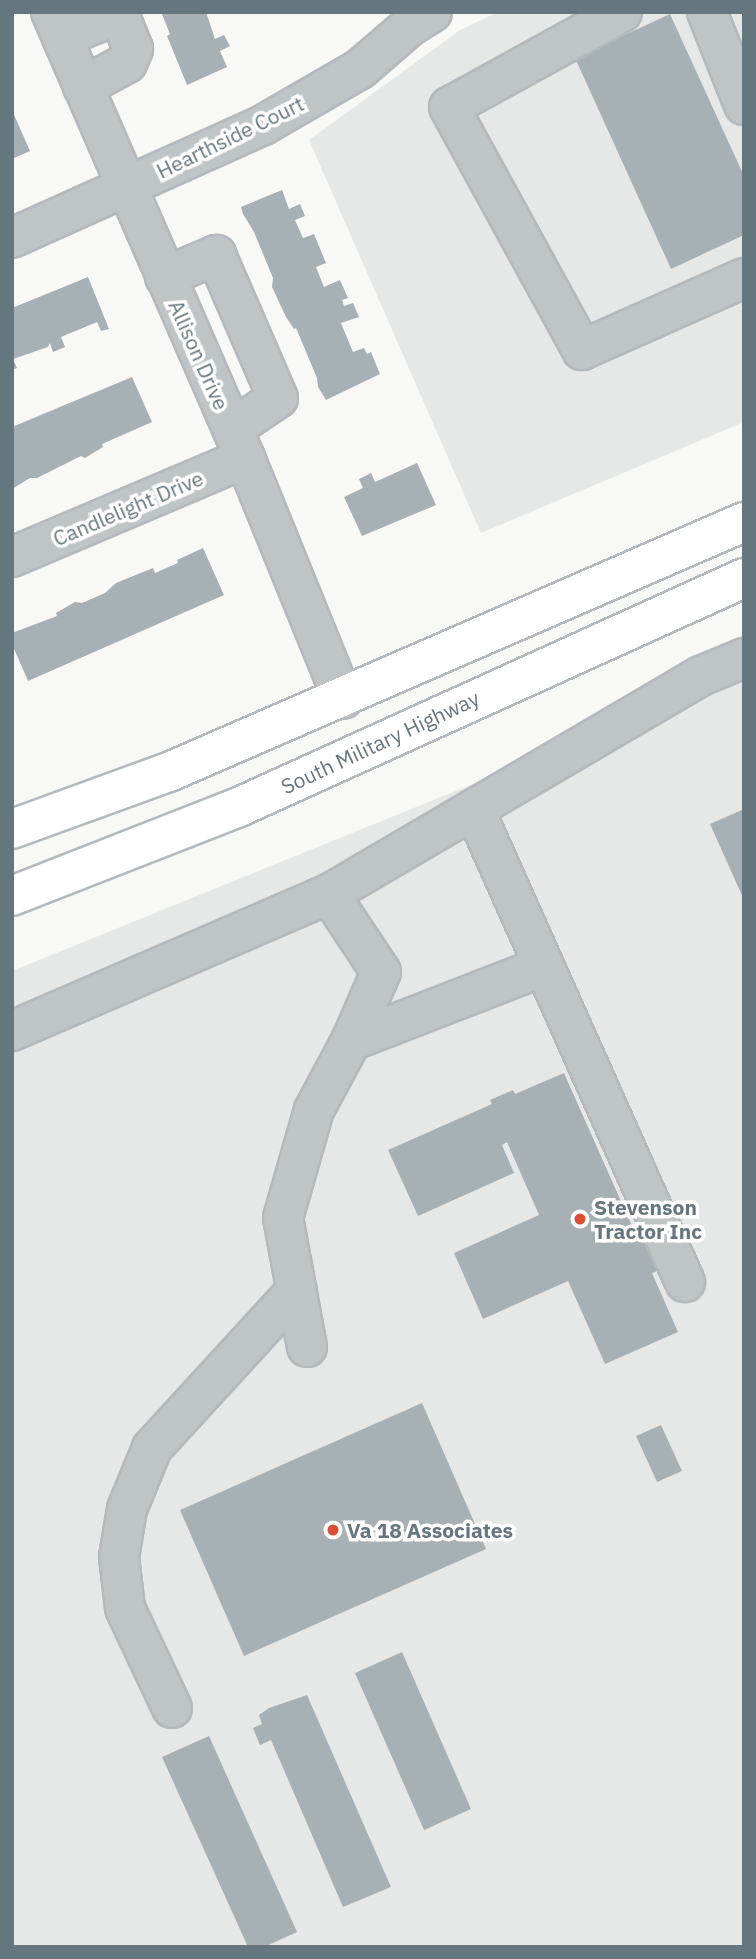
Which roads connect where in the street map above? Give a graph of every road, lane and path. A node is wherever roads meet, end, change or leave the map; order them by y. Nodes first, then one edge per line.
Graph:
1 (432, 12) edge
2 (622, 12) edge
3 (707, 12) edge
4 (56, 25) edge
5 (83, 87) junction
6 (744, 105) edge
7 (127, 187) junction
8 (12, 238) edge
9 (165, 277) junction
10 (744, 278) edge
11 (238, 443) junction
12 (744, 522) edge
13 (12, 557) edge
14 (744, 578) edge
15 (744, 658) edge
16 (343, 699) junction
17 (474, 809) junction
18 (12, 829) edge
19 (330, 894) junction
20 (12, 897) edge
21 (544, 966) junction
22 (12, 1031) edge
23 (351, 1041) junction
24 (685, 1282) dead end
25 (297, 1290) junction
26 (307, 1347) dead end
27 (172, 1707) dead end

1 - 7 street, Hearthside Court
2 - 10 street
3 - 6 street
4 - 5 street, Allison Drive
4 - 5 street
5 - 7 street, Allison Drive
7 - 8 street, Hearthside Court
7 - 9 street, Allison Drive
9 - 11 street, Allison Drive
9 - 11 street, Candlelight Drive
11 - 13 street, Candlelight Drive
11 - 16 street, Allison Drive
12 - 16 main road
14 - 20 main road, South Military Highway
15 - 17 street
16 - 18 main road
17 - 19 street
17 - 21 street
19 - 22 street
19 - 23 street
21 - 23 street
21 - 24 street
23 - 25 street
25 - 26 street
25 - 27 street

